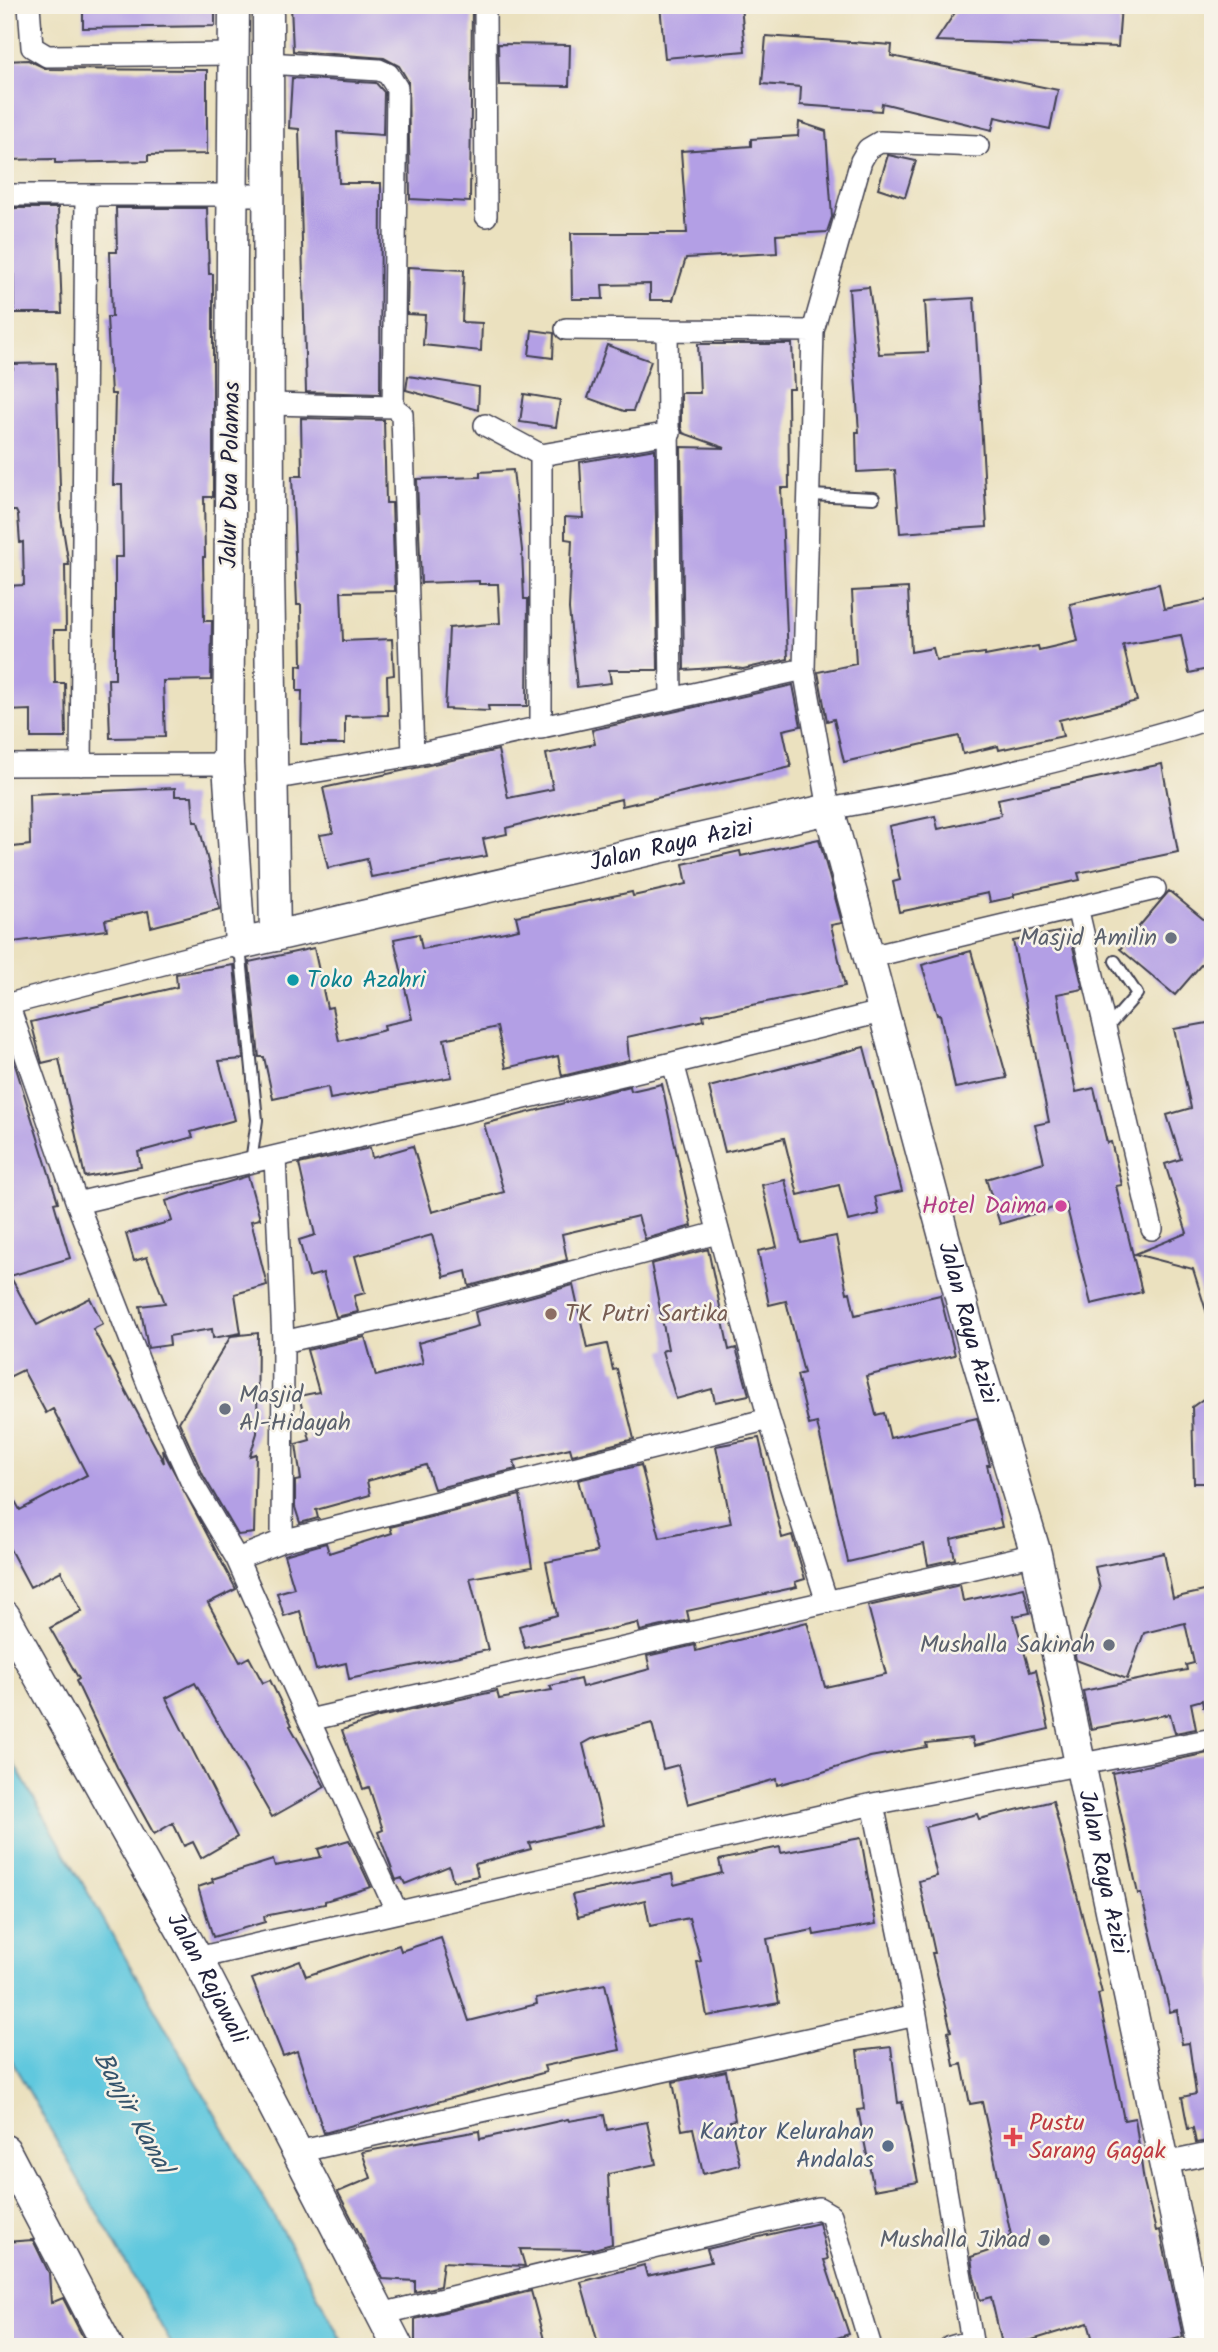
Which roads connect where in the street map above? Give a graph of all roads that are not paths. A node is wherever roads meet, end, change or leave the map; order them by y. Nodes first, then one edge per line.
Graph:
1 (29, 5) edge
2 (234, 5) edge
3 (268, 5) edge
4 (485, 5) edge
5 (233, 54) junction
6 (268, 63) junction
7 (978, 146) dead end
8 (234, 192) junction
9 (5, 195) edge
10 (86, 195) junction
11 (268, 195) junction
12 (486, 216) dead end
13 (566, 329) dead end
14 (667, 330) junction
15 (813, 331) junction
16 (270, 404) junction
17 (393, 407) junction
18 (485, 425) dead end
19 (670, 433) junction
20 (541, 455) junction
21 (810, 495) junction
22 (874, 498) dead end
23 (804, 669) junction
24 (671, 699) junction
25 (1213, 717) edge
26 (541, 728) junction
27 (413, 755) junction
28 (228, 764) junction
29 (5, 765) edge
30 (80, 765) junction
31 (271, 779) junction
32 (828, 809) junction
33 (1155, 888) dead end
34 (1077, 907) junction
35 (275, 936) junction
36 (240, 944) junction
37 (870, 957) junction
38 (1115, 961) dead end
39 (7, 1004) edge
40 (881, 1012) junction
41 (1107, 1028) junction
42 (673, 1063) junction
43 (275, 1157) junction
44 (251, 1162) junction
45 (77, 1203) junction
46 (1152, 1229) dead end
47 (717, 1233) junction
48 (283, 1342) junction
49 (769, 1419) junction
50 (282, 1541) junction
51 (1036, 1554) junction
52 (237, 1559) junction
53 (827, 1602) junction
54 (5, 1616) edge
55 (309, 1720) junction
56 (1213, 1739) edge
57 (1081, 1764) junction
58 (873, 1804) junction
59 (396, 1910) junction
60 (197, 1958) junction
61 (916, 2015) junction
62 (5, 2150) edge
63 (297, 2152) junction
64 (1213, 2153) edge
65 (1165, 2164) junction
66 (381, 2314) junction
67 (972, 2344) edge
68 (108, 2347) edge
69 (398, 2347) edge
70 (871, 2347) edge
71 (950, 2347) edge
72 (1203, 2347) edge

1 - 5 street
2 - 5 street, Jalur Dua Polamas
3 - 6 street, Jalur Dua Polamas
4 - 12 street
5 - 8 street, Jalur Dua Polamas
6 - 11 street, Jalur Dua Polamas
6 - 17 street
7 - 15 street
8 - 10 street
8 - 11 street
8 - 28 street, Jalur Dua Polamas
9 - 10 street
10 - 30 street
11 - 16 street, Jalur Dua Polamas
13 - 14 street
14 - 15 street
14 - 19 street
15 - 21 street
16 - 17 street
16 - 31 street, Jalur Dua Polamas
17 - 27 street
18 - 20 street
19 - 20 street
19 - 24 street
20 - 26 street
21 - 22 lane
21 - 23 street
23 - 24 street
23 - 32 street
24 - 26 street
25 - 32 street
26 - 27 street
27 - 31 street
28 - 30 street
28 - 36 street, Jalur Dua Polamas
29 - 30 street
31 - 35 street, Jalur Dua Polamas
32 - 35 street, Jalan Raya Azizi
32 - 37 street, Jalan Raya Azizi
33 - 34 street
34 - 37 street
34 - 41 street
35 - 36 street, Jalan Raya Azizi
36 - 39 street
36 - 44 lane
37 - 40 street, Jalan Raya Azizi
38 - 41 lane
39 - 45 street
40 - 42 street
40 - 51 street, Jalan Raya Azizi
41 - 46 street
42 - 43 street
42 - 47 street
43 - 44 street
43 - 48 street
44 - 45 street
45 - 52 street
47 - 48 street
47 - 49 street
48 - 50 street
49 - 50 street
49 - 53 street
50 - 52 street
51 - 53 street
51 - 57 street, Jalan Raya Azizi
52 - 55 street
53 - 55 street
54 - 60 street, Jalan Rajawali
55 - 59 street
56 - 57 street
57 - 58 street
57 - 65 street, Jalan Raya Azizi
58 - 59 street
58 - 61 street
59 - 60 street
60 - 63 street, Jalan Rajawali
61 - 63 street
61 - 67 street
62 - 68 street
63 - 66 street, Jalan Rajawali
64 - 65 street
65 - 72 street, Jalan Raya Azizi
66 - 69 street, Jalan Rajawali
66 - 70 street
67 - 71 street

